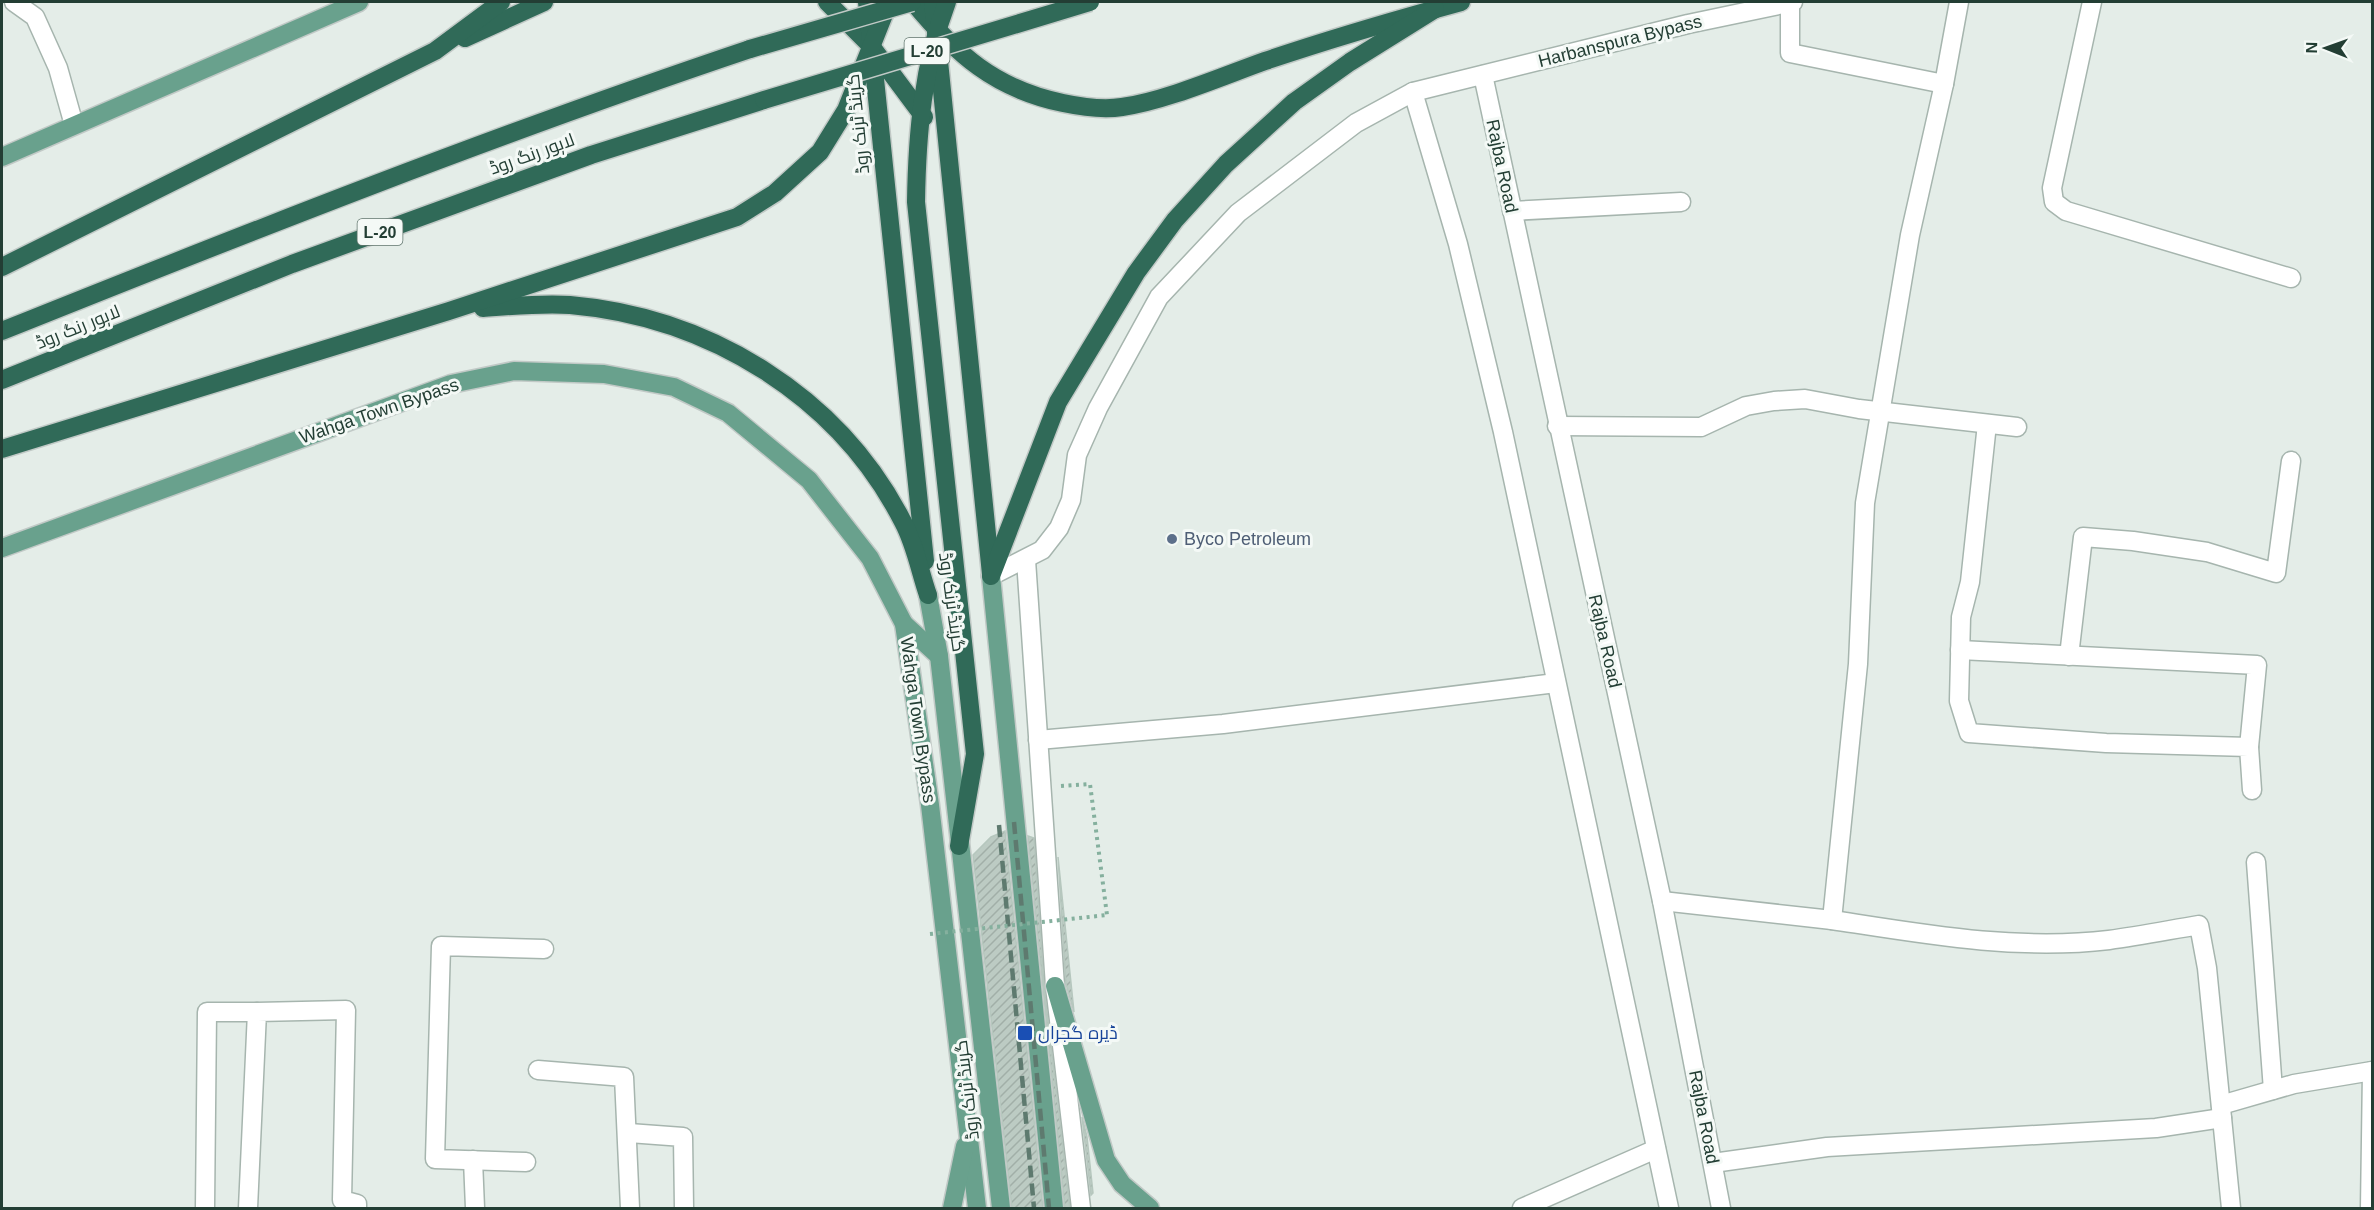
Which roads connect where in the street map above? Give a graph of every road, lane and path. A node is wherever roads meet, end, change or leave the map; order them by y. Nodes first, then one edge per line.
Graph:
1 (14, 2) edge
2 (359, 2) edge
3 (501, 2) edge
4 (544, 2) edge
5 (827, 2) edge
6 (867, 2) edge
7 (889, 2) edge
8 (913, 2) edge
9 (933, 2) edge
10 (947, 2) edge
11 (1090, 2) edge
12 (1461, 2) edge
13 (1792, 2) edge
14 (1959, 2) edge
15 (2092, 2) edge
16 (1436, 9) junction
17 (936, 30) junction
18 (872, 46) junction
19 (435, 51) junction
20 (1483, 75) junction
21 (1944, 84) junction
22 (1413, 92) junction
23 (921, 112) junction
24 (74, 125) junction
25 (2, 157) edge
26 (948, 162) junction
27 (1681, 202) dead end
28 (1512, 211) junction
29 (2, 267) edge
30 (2291, 278) dead end
31 (449, 311) junction
32 (2, 331) edge
33 (2, 380) edge
34 (1880, 411) junction
35 (1987, 424) junction
36 (1557, 426) junction
37 (2017, 427) dead end
38 (2, 449) edge
39 (2291, 462) dead end
40 (2, 548) edge
41 (1026, 560) junction
42 (991, 576) junction
43 (928, 595) junction
44 (904, 624) junction
45 (1960, 650) junction
46 (939, 656) junction
47 (2068, 656) junction
48 (1556, 683) junction
49 (1038, 740) junction
50 (2249, 747) junction
51 (1041, 787) junction
52 (2252, 790) dead end
53 (959, 846) junction
54 (2256, 862) dead end
55 (1662, 902) junction
56 (1832, 920) junction
57 (930, 934) dead end
58 (544, 949) dead end
59 (1055, 986) junction
60 (257, 1012) junction
61 (538, 1070) dead end
62 (2372, 1071) edge
63 (2273, 1090) junction
64 (2222, 1112) junction
65 (969, 1125) junction
66 (629, 1133) junction
67 (1656, 1149) junction
68 (473, 1160) junction
69 (526, 1162) dead end
70 (1713, 1163) junction
71 (205, 1209) edge
72 (248, 1209) edge
73 (357, 1209) edge
74 (475, 1209) edge
75 (630, 1209) edge
76 (684, 1209) edge
77 (952, 1209) edge
78 (977, 1209) edge
79 (1001, 1209) edge
80 (1054, 1209) edge
81 (1081, 1209) edge
82 (1150, 1209) edge
83 (1521, 1209) edge
84 (1669, 1209) edge
85 (1721, 1209) edge
86 (2231, 1209) edge
87 (2370, 1209) edge

1 - 24 street
2 - 24 main road
3 - 19 highway
4 - 19 highway
5 - 18 highway
6 - 18 highway, گرینڈ ٹرنک روڈ
7 - 18 highway
8 - 17 highway
8 - 32 highway, لاہور رنگ روڈ / L-20, bridge
9 - 17 highway
10 - 17 highway
11 - 33 highway, لاہور رنگ روڈ / L-20, bridge
12 - 16 highway
13 - 20 street, Harbanspura Bypass
13 - 21 street
14 - 21 street
15 - 30 street
16 - 17 highway
16 - 42 highway
17 - 23 highway
17 - 26 highway
18 - 23 highway
18 - 31 highway
18 - 43 highway, گرینڈ ٹرنک روڈ
19 - 29 highway
20 - 22 street, Harbanspura Bypass
20 - 28 street, Rajba Road
21 - 34 street
22 - 41 street, Harbanspura Bypass
22 - 48 street
23 - 26 highway
23 - 53 highway
24 - 25 main road
26 - 42 highway
27 - 28 street
28 - 36 street, Rajba Road
31 - 38 highway
31 - 43 highway
34 - 35 street
34 - 36 street
34 - 56 street
35 - 37 street
35 - 45 street
36 - 55 street, Rajba Road
39 - 47 street
40 - 44 main road, Wahga Town Bypass
41 - 42 street, Harbanspura Bypass
41 - 49 street
42 - 80 main road
43 - 46 main road, گرینڈ ٹرنک روڈ
44 - 46 main road
44 - 65 main road, Wahga Town Bypass
45 - 47 street
45 - 50 street
46 - 53 main road, گرینڈ ٹرنک روڈ
47 - 50 street
48 - 49 street
48 - 67 street
49 - 51 street
50 - 52 street
51 - 57 path, bridge
51 - 59 street
53 - 79 main road, گرینڈ ٹرنک روڈ
54 - 63 street
55 - 56 street
55 - 70 street, Rajba Road
56 - 64 street
58 - 68 street
59 - 81 street
59 - 82 main road
60 - 71 street
60 - 72 street
60 - 73 street
61 - 66 street
62 - 63 street
62 - 87 street
63 - 64 street
64 - 70 street
64 - 86 street
65 - 77 main road
65 - 78 main road, Wahga Town Bypass
66 - 75 street
66 - 76 street
67 - 83 street
67 - 84 street
68 - 69 street
68 - 74 street
70 - 85 street, Rajba Road

